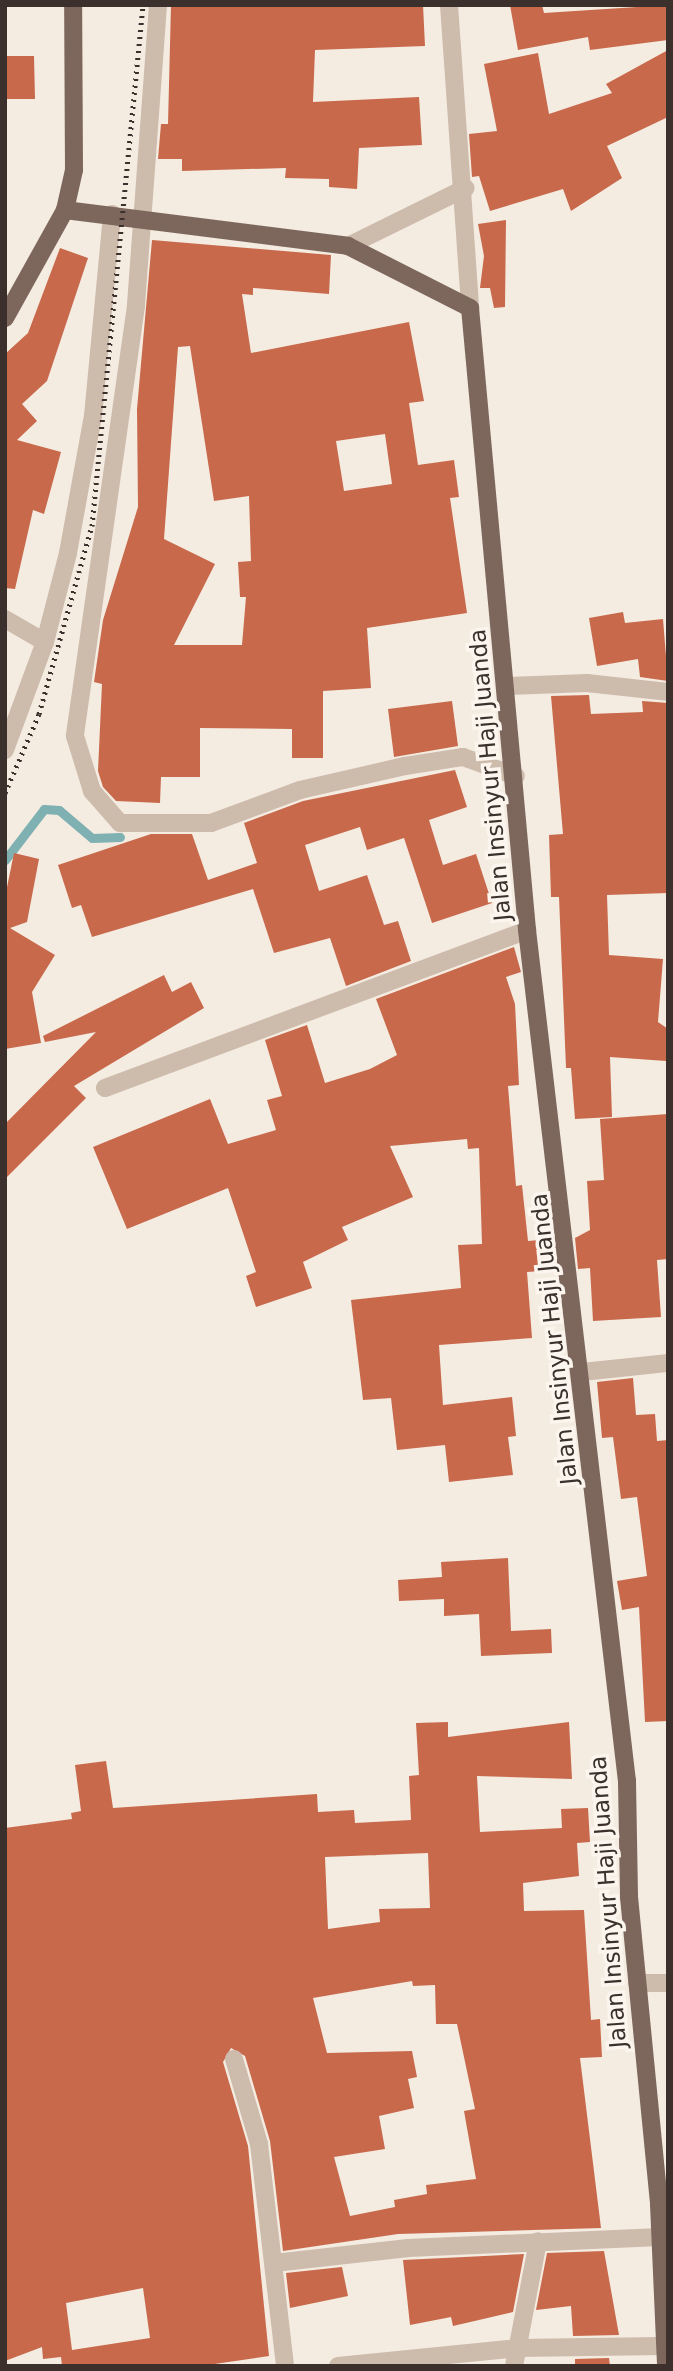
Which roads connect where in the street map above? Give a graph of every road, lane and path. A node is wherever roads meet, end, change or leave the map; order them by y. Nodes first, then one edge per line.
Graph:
1 (73, 5) edge
2 (158, 5) edge
3 (449, 5) edge
4 (466, 188) junction
5 (65, 210) junction
6 (112, 214) junction
7 (139, 218) junction
8 (348, 246) junction
9 (470, 307) junction
10 (5, 317) edge
11 (5, 619) edge
12 (45, 642) junction
13 (508, 686) junction
14 (668, 692) edge
15 (5, 750) edge
16 (516, 776) junction
17 (527, 930) junction
18 (105, 1088) dead end
19 (667, 1363) edge
20 (582, 1372) junction
21 (637, 1983) junction
22 (668, 1983) edge
23 (234, 2059) dead end
24 (663, 2203) edge
25 (660, 2237) junction
26 (538, 2241) junction
27 (274, 2263) junction
28 (665, 2308) edge
29 (663, 2346) junction
30 (516, 2357) edge
31 (285, 2366) edge
32 (338, 2366) edge
33 (666, 2366) edge

1 - 5 main road
2 - 7 street
3 - 4 street
4 - 8 street
4 - 9 street
5 - 6 main road
5 - 10 main road
6 - 7 main road
6 - 12 street
7 - 8 main road
7 - 16 street
8 - 9 main road
9 - 13 main road, Jalan Insinyur Haji Juanda
11 - 12 street
12 - 15 street
13 - 14 street
13 - 16 main road, Jalan Insinyur Haji Juanda
16 - 17 main road, Jalan Insinyur Haji Juanda
17 - 18 street
17 - 20 main road, Jalan Insinyur Haji Juanda
19 - 20 street
20 - 21 main road, Jalan Insinyur Haji Juanda
21 - 22 street
21 - 24 main road, Jalan Insinyur Haji Juanda
23 - 27 street
24 - 25 main road, Jalan Insinyur Haji Juanda
25 - 26 street
25 - 28 main road, Jalan Insinyur Haji Juanda
26 - 27 street
26 - 30 street
27 - 31 street
28 - 29 main road, Jalan Insinyur Haji Juanda
29 - 30 street
29 - 33 main road, Jalan Insinyur Haji Juanda
30 - 32 street

